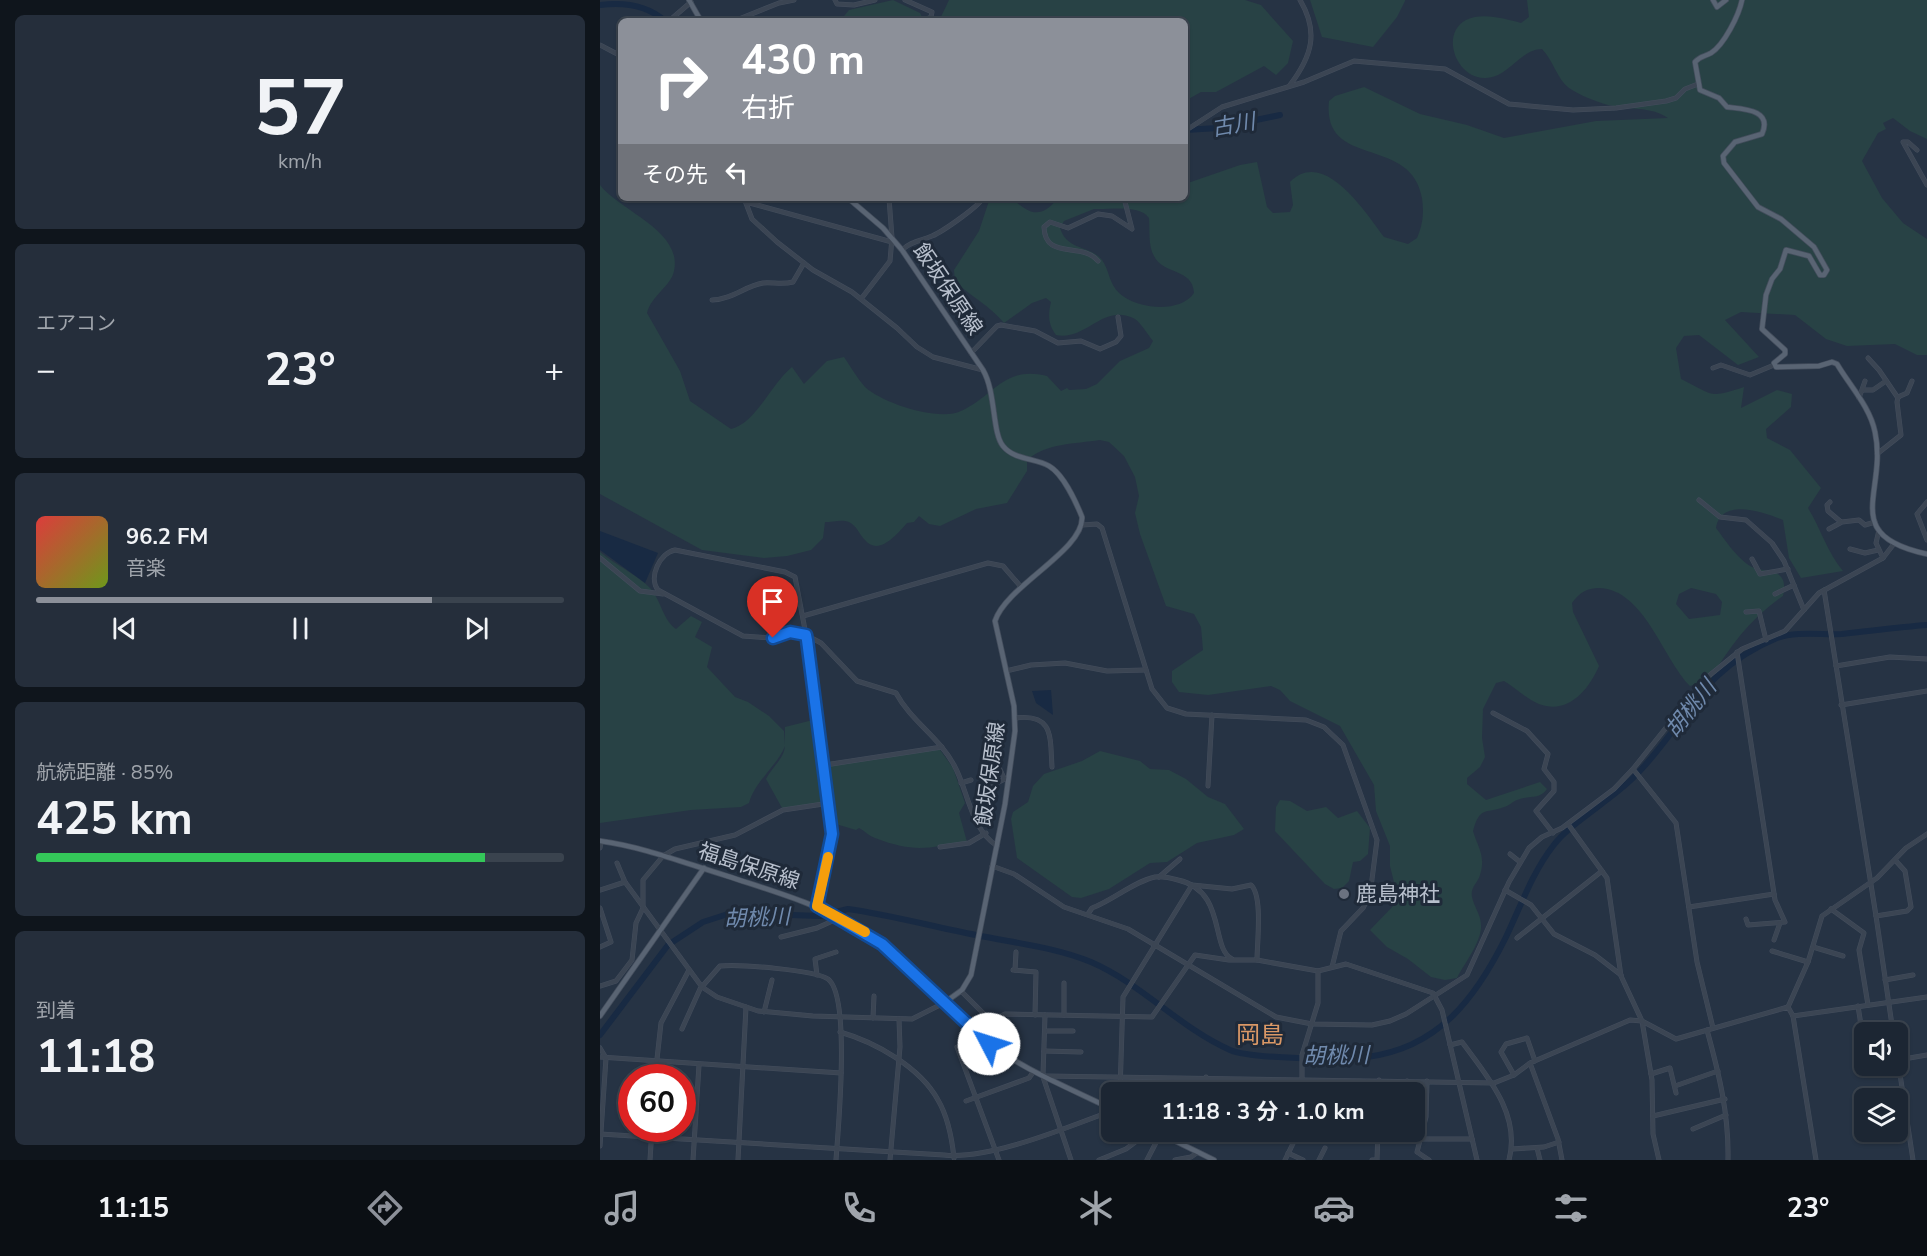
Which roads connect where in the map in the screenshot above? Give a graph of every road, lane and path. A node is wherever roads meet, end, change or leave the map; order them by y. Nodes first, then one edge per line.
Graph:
1 (794, 0) edge
2 (835, 0) edge
3 (874, 0) edge
4 (905, 0) edge
5 (1300, 0) edge
6 (1713, 0) edge
7 (1726, 0) edge
8 (1742, 0) edge
9 (690, 1) edge
10 (781, 1) edge
11 (672, 18) edge
12 (699, 18) edge
13 (741, 18) edge
14 (927, 18) edge
15 (600, 45) edge
16 (618, 54) edge
17 (1698, 84) junction
18 (1289, 85) junction
19 (1188, 129) edge
20 (1917, 150) dead end
21 (1927, 185) edge
22 (745, 201) edge
23 (749, 201) edge
24 (851, 201) edge
25 (889, 201) edge
26 (981, 201) edge
27 (1125, 201) edge
28 (892, 240) junction
29 (902, 250) junction
30 (1098, 261) dead end
31 (804, 263) junction
32 (712, 300) dead end
33 (861, 300) junction
34 (1118, 316) dead end
35 (971, 353) junction
36 (1868, 358) dead end
37 (1774, 365) junction
38 (1713, 368) dead end
39 (983, 370) junction
40 (1865, 381) dead end
41 (1886, 381) junction
42 (1912, 381) dead end
43 (1863, 390) junction
44 (1858, 398) junction
45 (1898, 398) junction
46 (1877, 454) junction
47 (1700, 500) dead end
48 (1830, 502) dead end
49 (1927, 502) edge
50 (1842, 522) junction
51 (1875, 522) junction
52 (1082, 525) junction
53 (1829, 529) dead end
54 (1879, 530) junction
55 (1927, 540) edge
56 (1893, 545) junction
57 (1850, 549) dead end
58 (1878, 550) junction
59 (1927, 554) edge
60 (600, 558) edge
61 (1883, 558) junction
62 (1752, 559) dead end
63 (1788, 570) junction
64 (1794, 585) junction
65 (1021, 587) junction
66 (1824, 590) junction
67 (1775, 594) dead end
68 (667, 595) junction
69 (1804, 610) junction
70 (1746, 612) dead end
71 (803, 616) junction
72 (806, 635) junction
73 (1766, 640) junction
74 (1737, 652) junction
75 (1927, 659) edge
76 (1836, 666) junction
77 (1146, 670) junction
78 (1005, 671) junction
79 (1927, 691) edge
80 (1841, 705) junction
81 (1493, 713) dead end
82 (1212, 716) junction
83 (1015, 718) junction
84 (942, 747) junction
85 (988, 758) dead end
86 (825, 765) junction
87 (1052, 766) dead end
88 (1634, 769) junction
89 (1007, 779) junction
90 (971, 780) dead end
91 (961, 783) junction
92 (1208, 786) dead end
93 (982, 790) dead end
94 (830, 803) junction
95 (1568, 825) junction
96 (986, 833) junction
97 (1553, 833) junction
98 (1927, 834) edge
99 (601, 841) edge
100 (997, 846) junction
101 (940, 847) dead end
102 (600, 848) edge
103 (1510, 854) dead end
104 (666, 855) junction
105 (1180, 859) dead end
106 (1895, 860) junction
107 (1520, 862) junction
108 (617, 863) dead end
109 (992, 866) junction
110 (704, 868) junction
111 (1602, 871) junction
112 (1158, 877) junction
113 (625, 882) junction
114 (1869, 882) junction
115 (1192, 885) junction
116 (600, 890) edge
117 (1505, 890) junction
118 (1774, 894) junction
119 (817, 906) junction
120 (1688, 907) junction
121 (600, 908) edge
122 (643, 908) junction
123 (1831, 909) junction
124 (1088, 914) junction
125 (1875, 916) junction
126 (838, 917) junction
127 (1543, 919) junction
128 (1746, 919) dead end
129 (1780, 923) junction
130 (660, 931) junction
131 (781, 937) dead end
132 (1517, 938) dead end
133 (1774, 940) dead end
134 (1154, 945) junction
135 (600, 947) edge
136 (1813, 947) junction
137 (1772, 951) dead end
138 (836, 952) dead end
139 (1016, 952) dead end
140 (1224, 956) junction
141 (1843, 956) dead end
142 (1257, 960) junction
143 (1808, 962) junction
144 (1187, 965) junction
145 (1332, 967) junction
146 (689, 970) junction
147 (1318, 971) junction
148 (817, 975) junction
149 (1913, 975) dead end
150 (1621, 976) junction
151 (772, 980) dead end
152 (1885, 980) junction
153 (614, 981) junction
154 (1064, 983) dead end
155 (600, 986) edge
156 (621, 986) junction
157 (702, 987) junction
158 (960, 991) junction
159 (874, 996) dead end
160 (1435, 996) junction
161 (1927, 997) edge
162 (944, 1002) junction
163 (1888, 1002) junction
164 (1868, 1005) junction
165 (746, 1006) junction
166 (1858, 1006) junction
167 (1788, 1007) junction
168 (764, 1012) junction
169 (1035, 1015) junction
170 (1045, 1015) junction
171 (600, 1016) edge
172 (1064, 1016) junction
173 (1121, 1016) junction
174 (840, 1017) junction
175 (1793, 1017) junction
176 (873, 1018) junction
177 (899, 1019) junction
178 (992, 1021) junction
179 (1642, 1021) junction
180 (1861, 1022) edge
181 (1891, 1022) edge
182 (1312, 1024) junction
183 (1713, 1028) junction
184 (682, 1029) dead end
185 (1045, 1030) junction
186 (1707, 1030) junction
187 (1073, 1031) dead end
188 (840, 1032) junction
189 (974, 1032) junction
190 (1450, 1045) junction
191 (957, 1047) dead end
192 (600, 1048) edge
193 (1044, 1052) junction
194 (1081, 1052) dead end
195 (1927, 1055) edge
196 (600, 1057) edge
197 (605, 1059) junction
198 (1908, 1059) edge
199 (1535, 1060) junction
200 (656, 1062) junction
201 (899, 1062) junction
202 (1530, 1063) junction
203 (699, 1065) junction
204 (743, 1067) junction
205 (1035, 1071) junction
206 (1718, 1071) junction
207 (841, 1073) junction
208 (1651, 1074) junction
209 (1043, 1075) junction
210 (1514, 1075) junction
211 (1120, 1076) junction
212 (1900, 1076) edge
213 (1206, 1077) junction
214 (1302, 1078) junction
215 (1379, 1080) joint
216 (1407, 1081) joint
217 (1427, 1081) junction
218 (1120, 1082) edge
219 (1206, 1082) edge
220 (1302, 1082) edge
221 (1458, 1082) junction
222 (1491, 1083) junction
223 (1675, 1086) junction
224 (1676, 1093) dead end
225 (976, 1097) junction
226 (1725, 1099) junction
227 (966, 1101) dead end
228 (1101, 1104) edge
229 (1101, 1115) edge
230 (1726, 1115) junction
231 (1425, 1116) edge
232 (1652, 1116) junction
233 (696, 1121) edge
234 (1693, 1129) dead end
235 (1060, 1130) junction
236 (601, 1134) edge
237 (618, 1135) edge
238 (1425, 1139) edge
239 (696, 1140) edge
240 (1472, 1140) junction
241 (651, 1142) edge
242 (695, 1142) edge
243 (739, 1142) junction
244 (1139, 1142) edge
245 (1153, 1142) edge
246 (1178, 1142) edge
247 (1294, 1142) edge
248 (1377, 1142) edge
249 (1420, 1142) edge
250 (1559, 1142) junction
251 (600, 1146) edge
252 (837, 1148) junction
253 (1325, 1148) dead end
254 (1537, 1148) junction
255 (1512, 1149) junction
256 (891, 1151) junction
257 (1198, 1152) junction
258 (1288, 1153) junction
259 (997, 1154) junction
260 (944, 1157) edge
261 (954, 1159) edge
262 (1183, 1159) edge
263 (650, 1160) edge
264 (693, 1160) edge
265 (738, 1160) edge
266 (836, 1160) edge
267 (890, 1160) edge
268 (999, 1160) edge
269 (1071, 1160) edge
270 (1099, 1160) edge
271 (1146, 1160) edge
272 (1175, 1160) edge
273 (1214, 1160) edge
274 (1285, 1160) edge
275 (1303, 1160) edge
276 (1319, 1160) edge
277 (1372, 1160) edge
278 (1429, 1160) edge
279 (1477, 1160) edge
280 (1509, 1160) edge
281 (1540, 1160) edge
282 (1562, 1160) edge
283 (1659, 1160) edge
284 (1728, 1160) edge
285 (1816, 1160) edge
286 (1913, 1160) edge

1 - 10 street
2 - 3 street
4 - 14 street
5 - 18 street
6 - 7 main road
8 - 17 main road
9 - 11 street
9 - 12 main road
10 - 13 street
15 - 16 street
17 - 18 street
17 - 37 main road
18 - 19 street
20 - 21 street
22 - 31 street
23 - 28 street
24 - 28 main road, 飯坂保原線
25 - 28 street
26 - 29 street
27 - 30 street
28 - 29 main road, 飯坂保原線
28 - 33 street
29 - 35 main road, 飯坂保原線
31 - 32 street
31 - 33 street
33 - 39 street
34 - 35 street
35 - 39 main road, 飯坂保原線
36 - 41 street
37 - 38 street
37 - 44 main road
39 - 52 main road, 飯坂保原線
40 - 43 street
41 - 43 street
41 - 45 street
42 - 45 street
43 - 44 street
44 - 46 main road
45 - 46 street
46 - 51 main road
47 - 63 street
48 - 50 street
49 - 55 street
50 - 51 street
50 - 53 street
51 - 54 main road
52 - 65 main road, 飯坂保原線
52 - 77 street
54 - 56 main road
54 - 58 street
56 - 59 main road
56 - 61 street
57 - 58 street
58 - 61 street
60 - 68 street
61 - 66 street
62 - 63 street
63 - 64 street
64 - 67 street
64 - 69 street
65 - 71 street
65 - 78 main road, 飯坂保原線
66 - 69 street
66 - 76 street
68 - 71 street
68 - 72 street
69 - 73 street
70 - 73 street
71 - 72 street
72 - 84 street
72 - 86 street
73 - 74 street
74 - 88 street
74 - 118 street
75 - 76 street
76 - 80 street
77 - 78 street
77 - 82 street
78 - 83 main road, 飯坂保原線
79 - 80 street
80 - 114 street
81 - 97 street
82 - 92 street
82 - 145 street
83 - 87 street
83 - 89 main road, 飯坂保原線
84 - 86 street
84 - 91 street
85 - 89 street
86 - 94 street
88 - 95 street
88 - 120 street
89 - 93 street
89 - 100 main road, 飯坂保原線
90 - 91 street
91 - 96 street
94 - 104 street
94 - 119 street
95 - 97 street
95 - 111 street
96 - 100 street
96 - 101 street
97 - 107 street
98 - 106 street
99 - 102 street
99 - 104 main road, 福島保原線
100 - 109 main road, 飯坂保原線
103 - 107 street
104 - 110 main road, 福島保原線
104 - 122 street
105 - 112 street
106 - 114 street
106 - 125 street
107 - 117 street
108 - 113 street
109 - 124 street
109 - 158 main road, 飯坂保原線
110 - 119 main road, 福島保原線
110 - 130 main road
111 - 127 street
111 - 150 street
112 - 115 street
112 - 124 street
113 - 116 street
113 - 122 street
114 - 123 street
114 - 125 street
115 - 134 street
115 - 140 street
115 - 142 street
117 - 127 street
117 - 160 street
118 - 120 street
118 - 129 street
119 - 126 main road, 福島保原線
120 - 183 street
121 - 135 street
122 - 130 street
122 - 153 street
123 - 136 street
123 - 164 street
124 - 134 street
125 - 152 street
126 - 131 street
126 - 162 main road, 福島保原線
127 - 132 street
127 - 150 street
128 - 129 street
129 - 133 street
130 - 146 street
130 - 156 main road
134 - 144 street
134 - 173 street
136 - 141 street
136 - 143 street
137 - 143 street
138 - 148 street
139 - 169 street
140 - 142 street
140 - 144 street
142 - 147 street
143 - 167 street
144 - 173 street
144 - 182 street
145 - 147 street
145 - 160 street
146 - 157 street
146 - 200 street
147 - 182 street
148 - 157 street
148 - 174 street
149 - 152 street
150 - 179 street
151 - 168 street
152 - 163 street
153 - 155 street
153 - 156 street
154 - 172 street
156 - 171 main road
157 - 165 street
157 - 184 street
158 - 162 main road, 飯坂保原線
158 - 178 street
159 - 176 street
160 - 182 street
160 - 190 street
161 - 163 street
162 - 177 street
162 - 189 main road, 福島保原線
163 - 164 street
163 - 181 street
164 - 166 street
165 - 168 street
165 - 204 street
166 - 175 street
166 - 180 street
167 - 175 street
167 - 183 street
168 - 174 street
169 - 170 street
169 - 178 street
170 - 172 street
170 - 185 street
172 - 173 street
173 - 211 street
174 - 176 street
174 - 188 street
175 - 285 street
176 - 177 street
177 - 201 street
178 - 189 street
179 - 186 street
179 - 199 street
179 - 208 street
182 - 214 street
183 - 186 street
185 - 187 street
185 - 193 street
186 - 206 street
188 - 201 street
188 - 207 street
189 - 205 main road, 福島保原線
190 - 221 street
190 - 222 street
191 - 225 street
192 - 197 street
193 - 194 street
193 - 209 street
195 - 198 street
196 - 197 street
197 - 200 street
197 - 236 street
199 - 202 street
199 - 210 street
200 - 203 street
201 - 256 street
201 - 261 street
202 - 210 street
202 - 250 street
203 - 204 street
203 - 233 street
204 - 207 street
204 - 243 street
205 - 209 main road, 福島保原線
205 - 225 street
206 - 223 street
206 - 226 street
207 - 252 street
208 - 223 street
208 - 232 street
209 - 211 street
209 - 228 main road, 福島保原線
209 - 235 street
210 - 222 street
211 - 213 street
211 - 218 street
212 - 286 street
213 - 214 street
213 - 219 street
214 - 215 street
214 - 220 street
215 - 216 street
216 - 217 street
217 - 221 street
217 - 231 street
221 - 222 street
221 - 240 street
222 - 255 street
223 - 224 street
225 - 227 street
225 - 259 street
226 - 230 street
226 - 232 street
229 - 235 street
230 - 234 street
230 - 284 street
232 - 283 street
235 - 259 street
235 - 269 street
236 - 237 street
236 - 251 street
238 - 240 street
239 - 243 street
240 - 279 street
241 - 263 street
242 - 264 street
243 - 252 street
243 - 265 street
244 - 270 street
245 - 271 street
246 - 257 main road
247 - 258 street
248 - 277 street
249 - 278 street
250 - 254 street
250 - 282 street
252 - 256 street
252 - 266 street
253 - 276 street
254 - 255 street
254 - 281 street
255 - 280 street
256 - 260 street
256 - 267 street
257 - 262 street
257 - 273 main road
258 - 274 street
258 - 275 street
259 - 261 street
259 - 268 street
260 - 261 street
262 - 272 street

